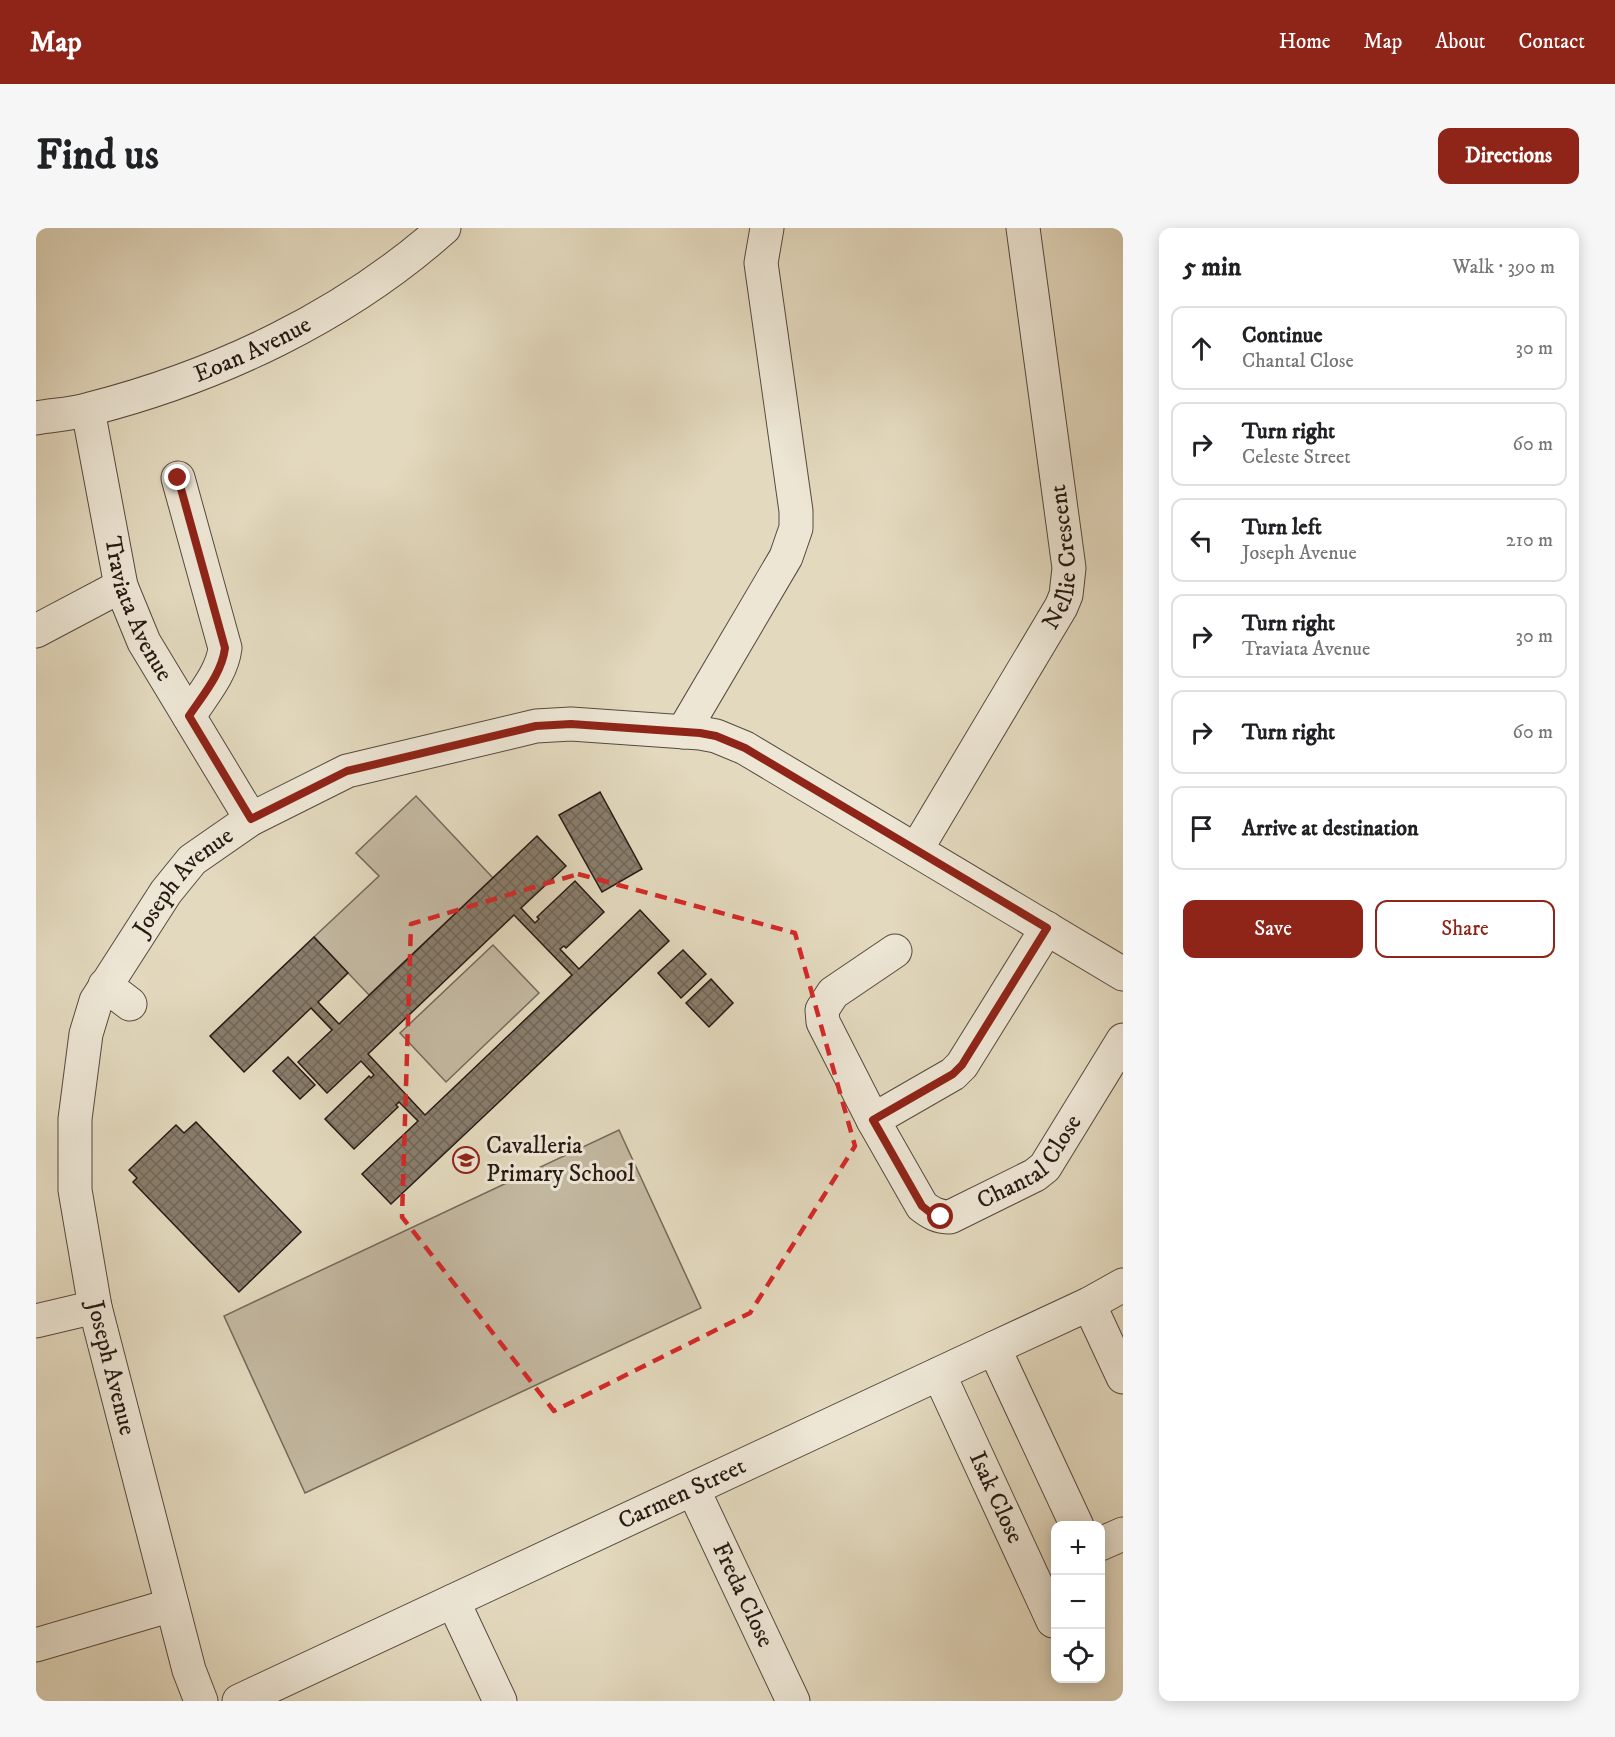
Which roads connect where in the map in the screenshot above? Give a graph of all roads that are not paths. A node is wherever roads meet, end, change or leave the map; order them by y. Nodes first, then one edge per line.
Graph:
1 (444, 228) edge
2 (767, 228) edge
3 (1023, 228) edge
4 (88, 410) junction
5 (36, 418) edge
6 (178, 478) dead end
7 (121, 586) junction
8 (36, 631) edge
9 (189, 716) junction
10 (683, 732) junction
11 (251, 819) junction
12 (916, 850) junction
13 (1047, 928) junction
14 (895, 951) dead end
15 (1123, 974) edge
16 (1123, 1040) edge
17 (873, 1120) junction
18 (1123, 1285) edge
19 (1089, 1304) junction
20 (95, 1307) junction
21 (36, 1322) edge
22 (994, 1348) junction
23 (939, 1374) junction
24 (1123, 1377) edge
25 (693, 1489) junction
26 (1075, 1521) edge
27 (1123, 1534) edge
28 (1105, 1542) edge
29 (453, 1601) junction
30 (172, 1605) junction
31 (1051, 1617) edge
32 (36, 1645) edge
33 (201, 1701) edge
34 (239, 1701) edge
35 (500, 1701) edge
36 (793, 1701) edge

1 - 4 street, Eoan Avenue
2 - 10 street
3 - 12 street, Nellie Crescent
4 - 5 street, Eoan Avenue
4 - 7 street, Traviata Avenue
6 - 9 street
7 - 8 street
7 - 9 street, Traviata Avenue
9 - 11 street, Traviata Avenue
10 - 11 street, Joseph Avenue
10 - 12 street, Joseph Avenue
11 - 20 street, Joseph Avenue
12 - 13 street, Joseph Avenue
13 - 15 street, Joseph Avenue
13 - 17 street
14 - 17 street, Chantal Close
16 - 17 street, Chantal Close
18 - 19 street, Carmen Street
19 - 22 street, Carmen Street
19 - 24 street
20 - 21 street
20 - 30 street, Joseph Avenue
22 - 23 street, Carmen Street
22 - 26 street
23 - 25 street, Carmen Street
23 - 31 street, Isak Close
25 - 29 street, Carmen Street
25 - 36 street, Freda Close
27 - 28 street
29 - 34 street, Carmen Street
29 - 35 street
30 - 32 street
30 - 33 street, Joseph Avenue

